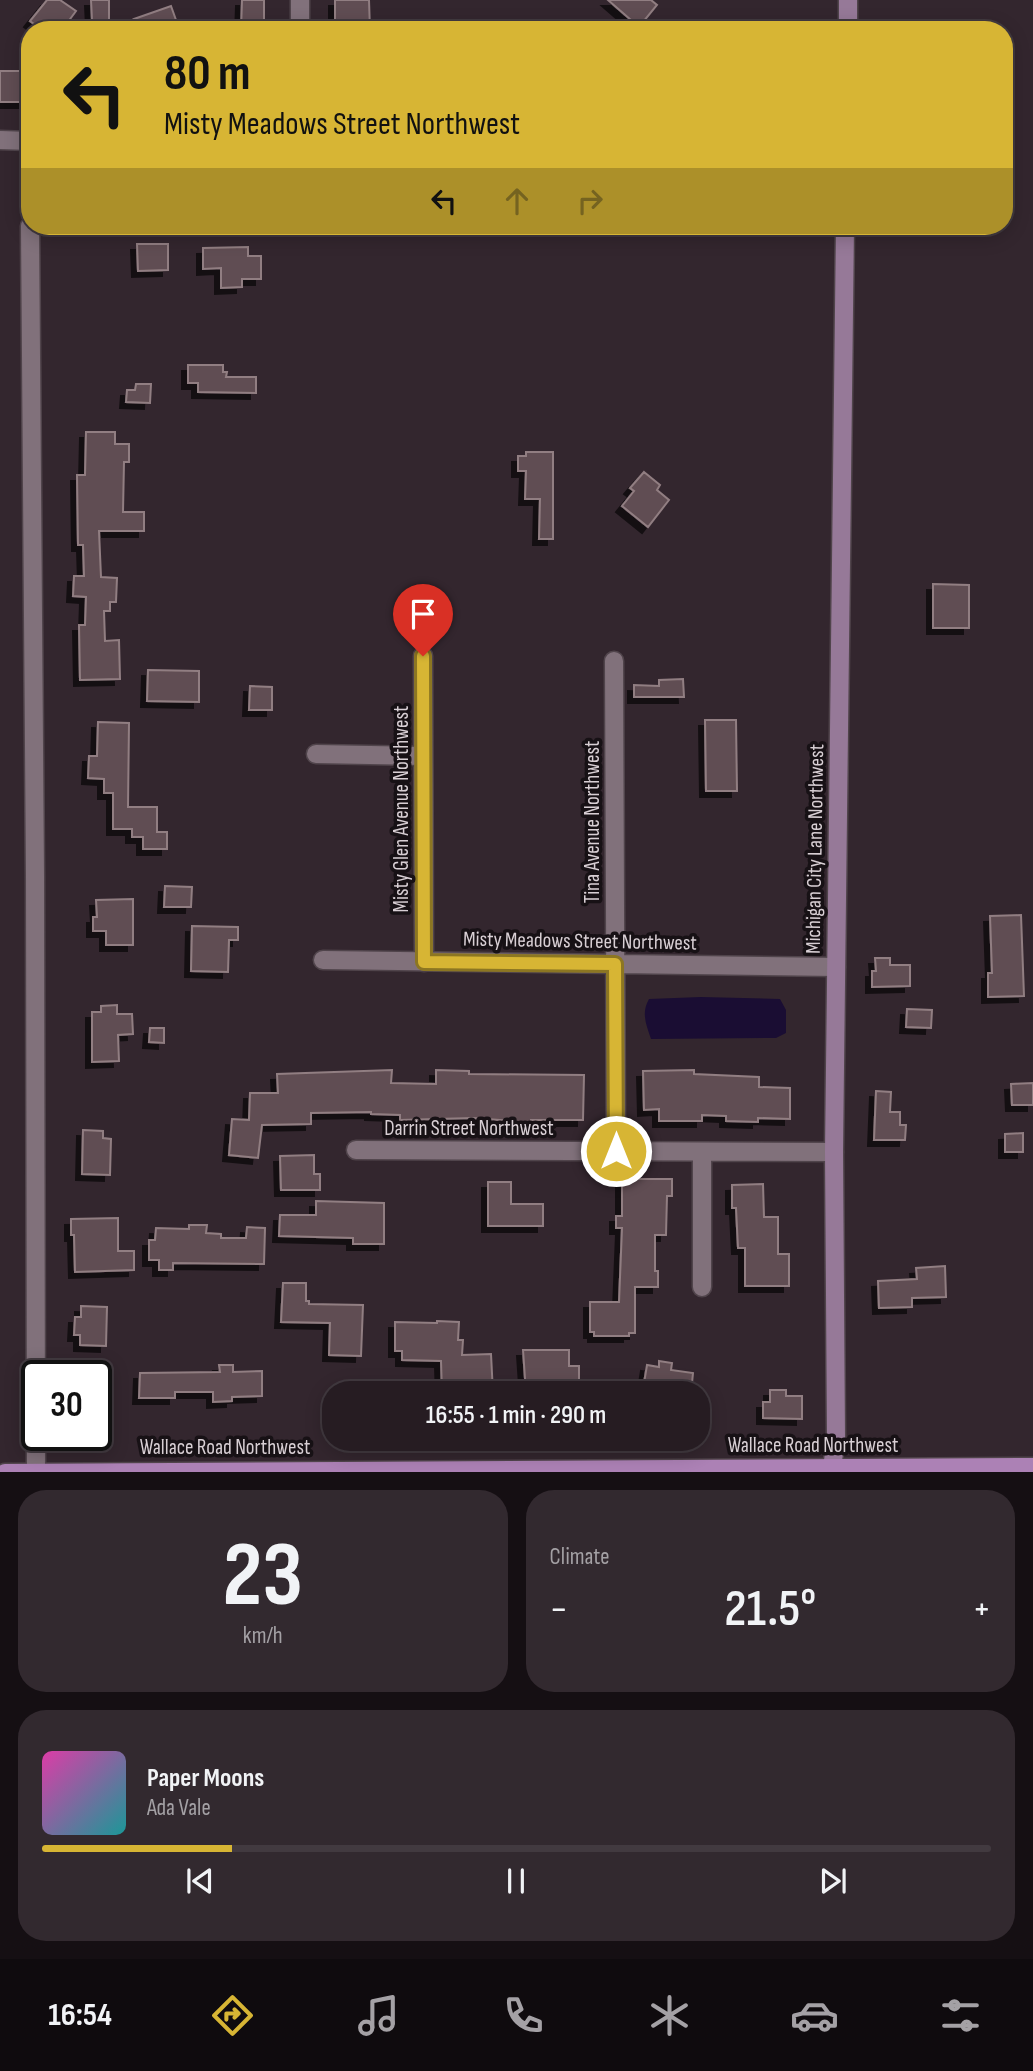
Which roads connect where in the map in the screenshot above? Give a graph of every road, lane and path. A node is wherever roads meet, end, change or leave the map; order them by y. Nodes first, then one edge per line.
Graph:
1 (300, 0) edge
2 (848, 0) edge
3 (300, 21) edge
4 (848, 21) edge
5 (0, 140) edge
6 (21, 141) edge
7 (30, 235) edge
8 (845, 235) edge
9 (423, 656) dead end
10 (614, 661) dead end
11 (316, 754) dead end
12 (423, 756) junction
13 (323, 960) dead end
14 (424, 962) junction
15 (615, 964) junction
16 (836, 967) junction
17 (356, 1150) dead end
18 (616, 1151) junction
19 (702, 1152) junction
20 (834, 1152) junction
21 (702, 1287) dead end
22 (1033, 1467) edge
23 (36, 1471) edge
24 (831, 1471) edge
25 (5, 1472) edge

1 - 3 street
2 - 4 street
5 - 6 street
7 - 23 street
8 - 16 street, Michigan City Lane Northwest
9 - 12 street, Misty Glen Avenue Northwest
10 - 15 street, Tina Avenue Northwest
11 - 12 street
12 - 14 street, Misty Glen Avenue Northwest
13 - 14 street, Misty Meadows Street Northwest
14 - 15 street, Misty Meadows Street Northwest
15 - 16 street, Misty Meadows Street Northwest
15 - 18 street, Tina Avenue Northwest
16 - 20 street, Michigan City Lane Northwest
17 - 18 street, Darrin Street Northwest
18 - 19 street, Darrin Street Northwest
19 - 20 street, Darrin Street Northwest
19 - 21 street
20 - 24 street, Michigan City Lane Northwest
22 - 24 main road, Wallace Road Northwest
23 - 24 main road, Wallace Road Northwest
23 - 25 main road, Wallace Road Northwest

